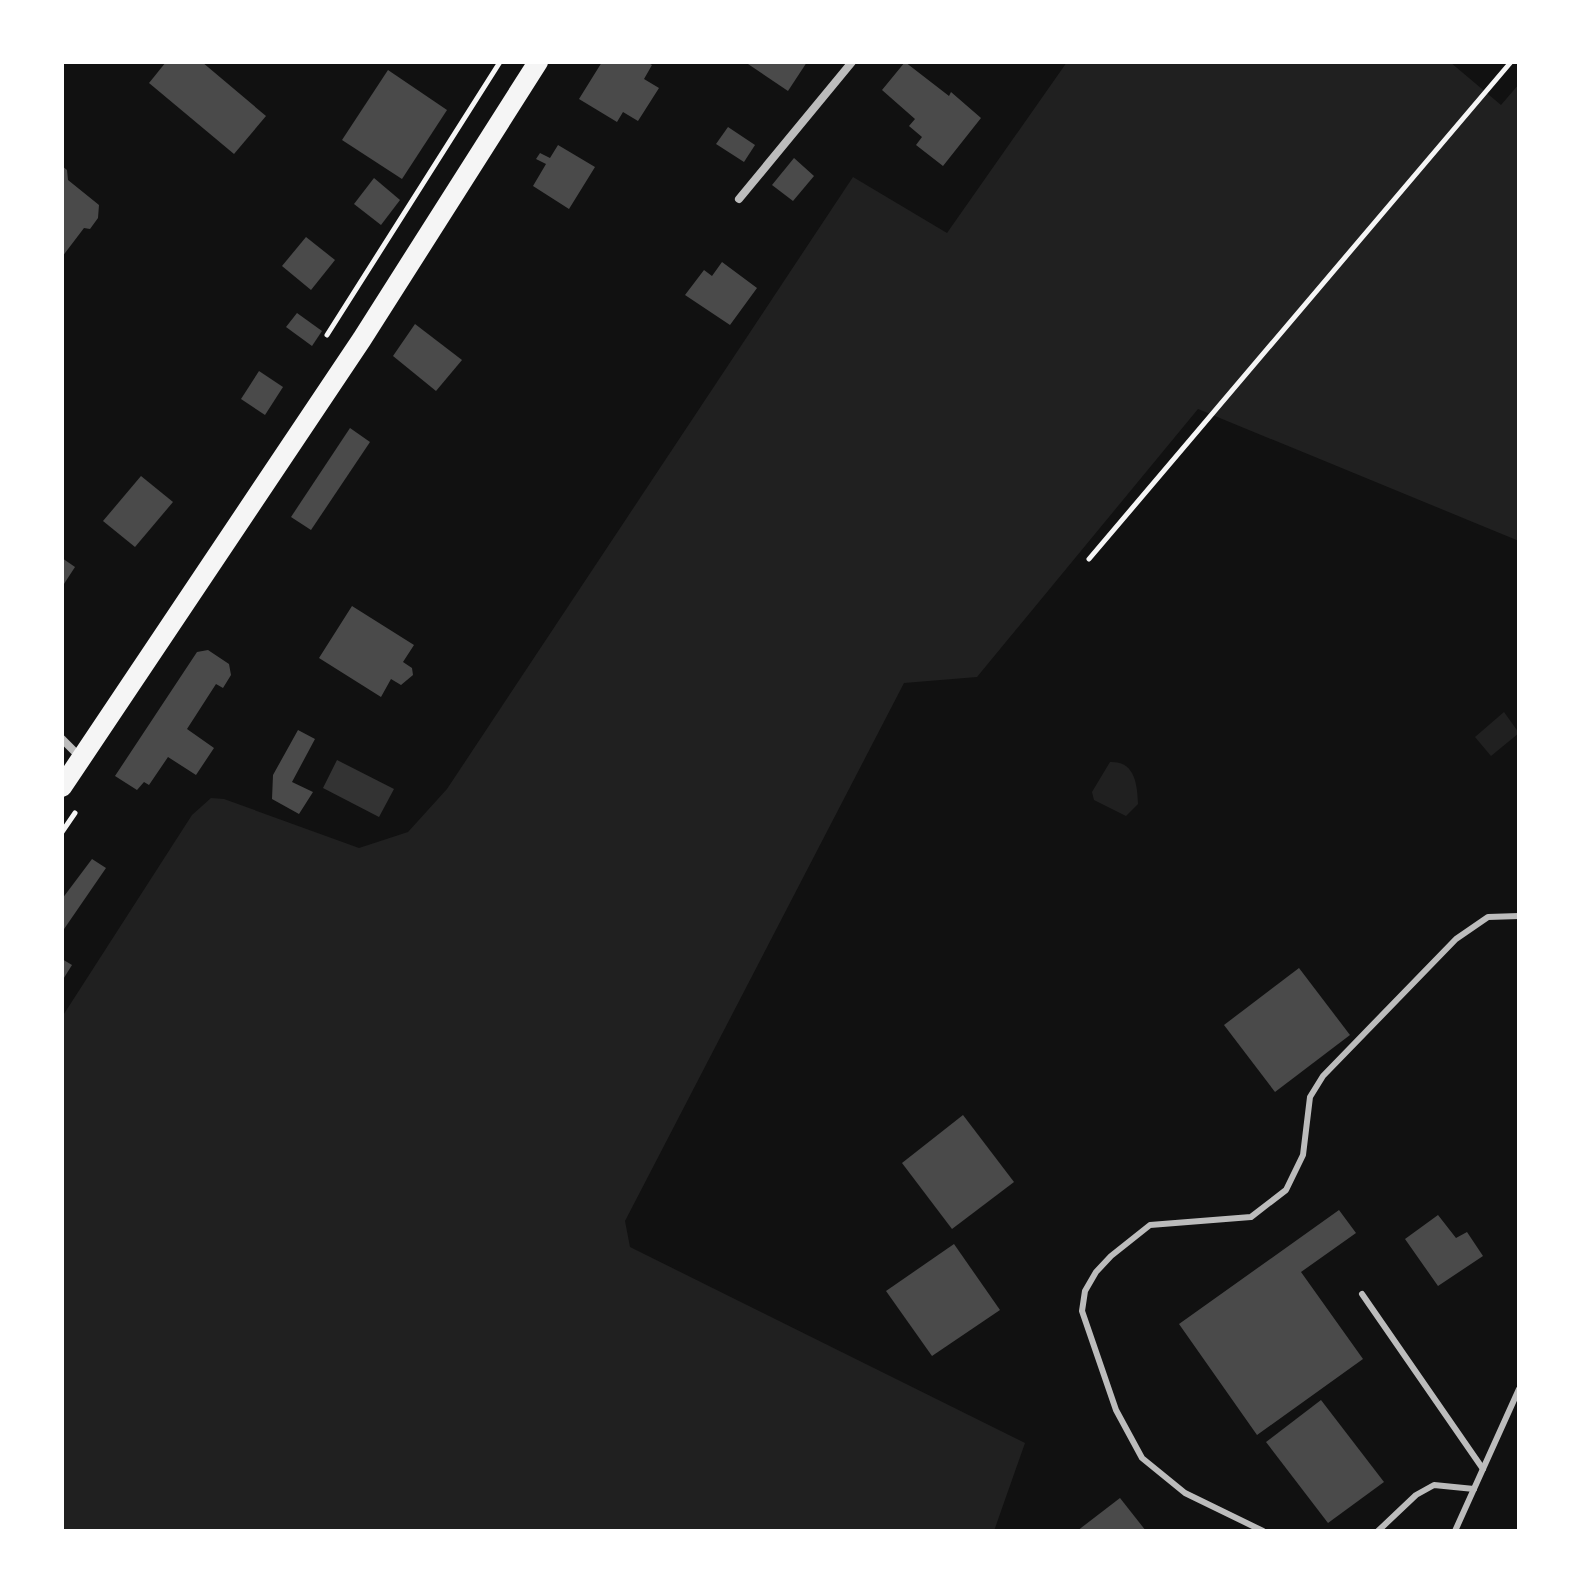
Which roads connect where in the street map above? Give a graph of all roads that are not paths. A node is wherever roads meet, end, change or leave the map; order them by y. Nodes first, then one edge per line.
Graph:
1 (538, 62) edge
2 (852, 62) edge
3 (739, 199) dead end
4 (62, 739) edge
5 (81, 759) junction
6 (62, 787) edge
7 (1519, 916) edge
8 (1362, 1294) dead end
9 (1519, 1389) edge
10 (1483, 1469) junction
11 (1474, 1489) junction
12 (1263, 1531) edge
13 (1378, 1531) edge
14 (1455, 1531) edge

1 - 5 main road
2 - 3 street
4 - 5 street
5 - 6 main road
7 - 12 lane
8 - 10 lane
9 - 10 lane
10 - 11 lane
11 - 13 lane
11 - 14 lane

